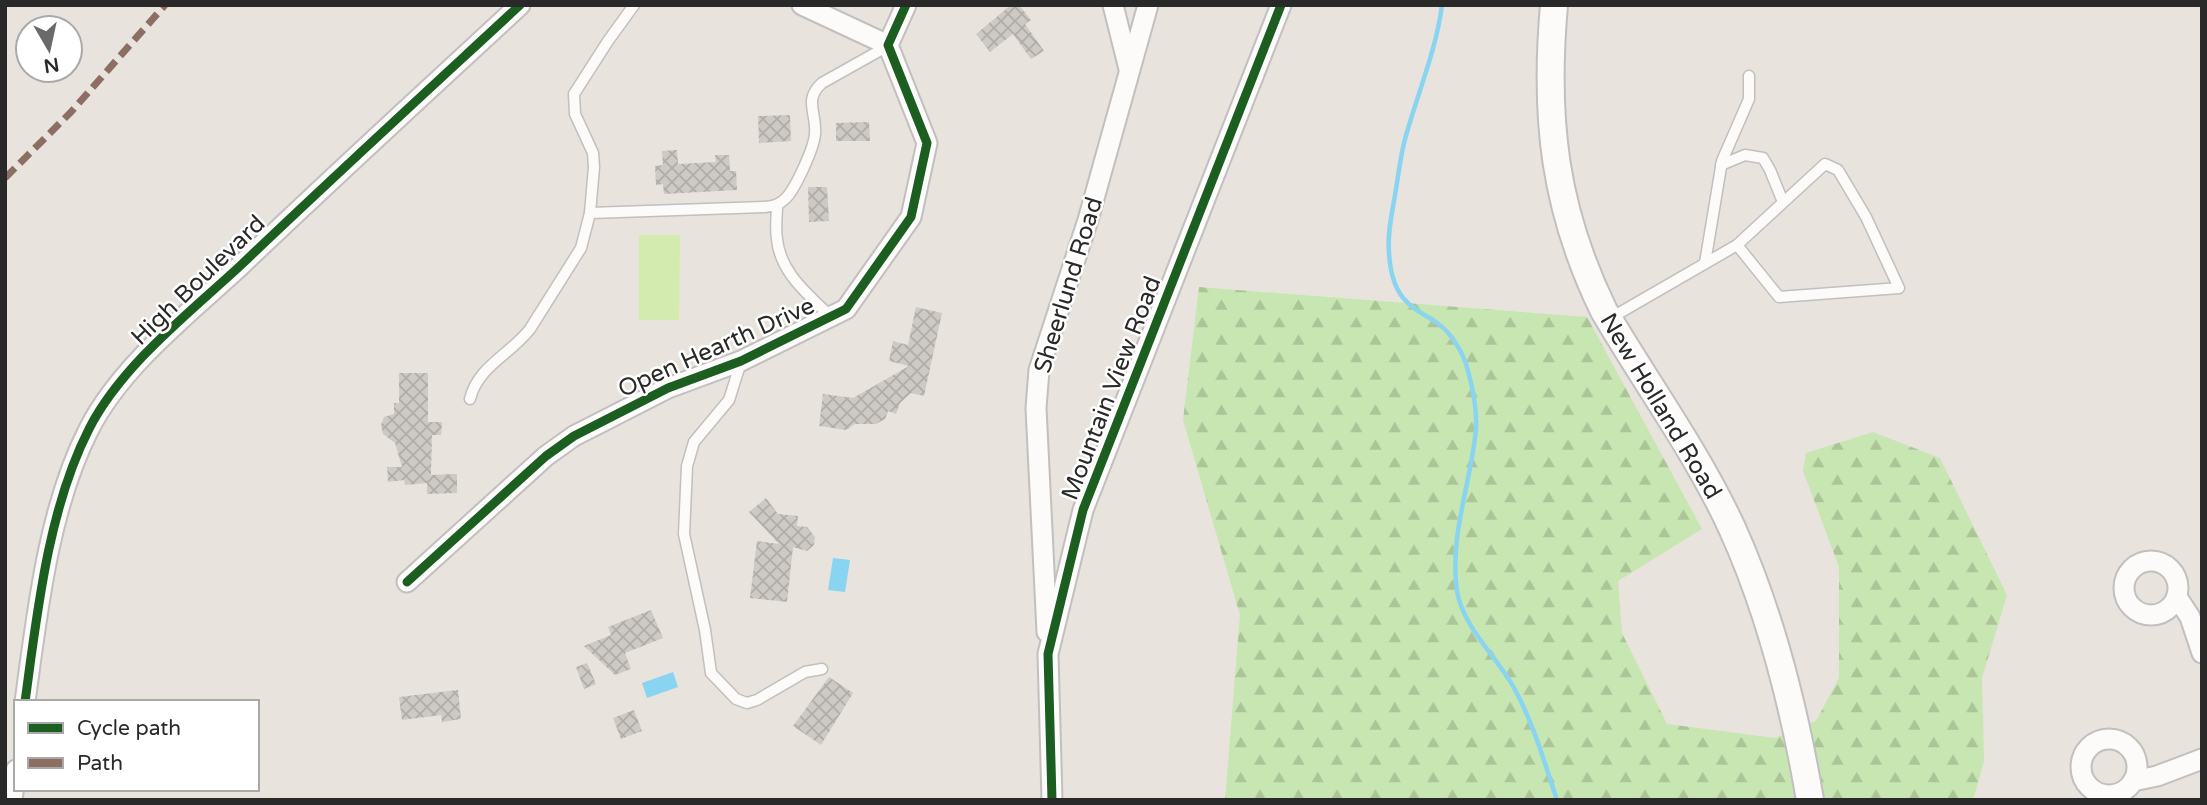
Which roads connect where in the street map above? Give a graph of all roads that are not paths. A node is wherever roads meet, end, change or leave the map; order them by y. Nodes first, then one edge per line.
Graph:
1 (520, 5) edge
2 (634, 5) edge
3 (802, 5) edge
4 (906, 5) edge
5 (1113, 5) edge
6 (1148, 5) edge
7 (1281, 5) edge
8 (1554, 5) edge
9 (888, 45) junction
10 (1129, 70) junction
11 (1749, 76) dead end
12 (1721, 165) junction
13 (1783, 202) junction
14 (777, 205) junction
15 (590, 213) junction
16 (1737, 245) junction
17 (1705, 263) junction
18 (831, 317) junction
19 (1609, 319) junction
20 (741, 361) junction
21 (470, 399) dead end
22 (407, 582) dead end
23 (2177, 597) dead end
24 (2202, 653) edge
25 (1048, 654) junction
26 (822, 669) dead end
27 (25, 700) edge
28 (2202, 759) edge
29 (2133, 781) dead end
30 (1052, 800) edge
31 (1810, 800) edge

1 - 27 street, High Boulevard
2 - 15 lane
3 - 9 street
4 - 9 street
5 - 10 street
6 - 10 street, Sheerlund Road
7 - 25 street, Mountain View Road
8 - 19 main road, New Holland Road
9 - 14 lane
9 - 18 street, Open Hearth Drive
10 - 25 street, Sheerlund Road
11 - 12 lane
12 - 13 lane
12 - 17 lane
13 - 16 lane
13 - 16 lane
14 - 15 lane
14 - 18 lane
15 - 21 lane
16 - 17 lane
17 - 19 lane
18 - 20 street, Open Hearth Drive
19 - 31 main road, New Holland Road
20 - 22 street, Open Hearth Drive
20 - 26 lane
23 - 24 street
25 - 30 street, Mountain View Road
28 - 29 street

